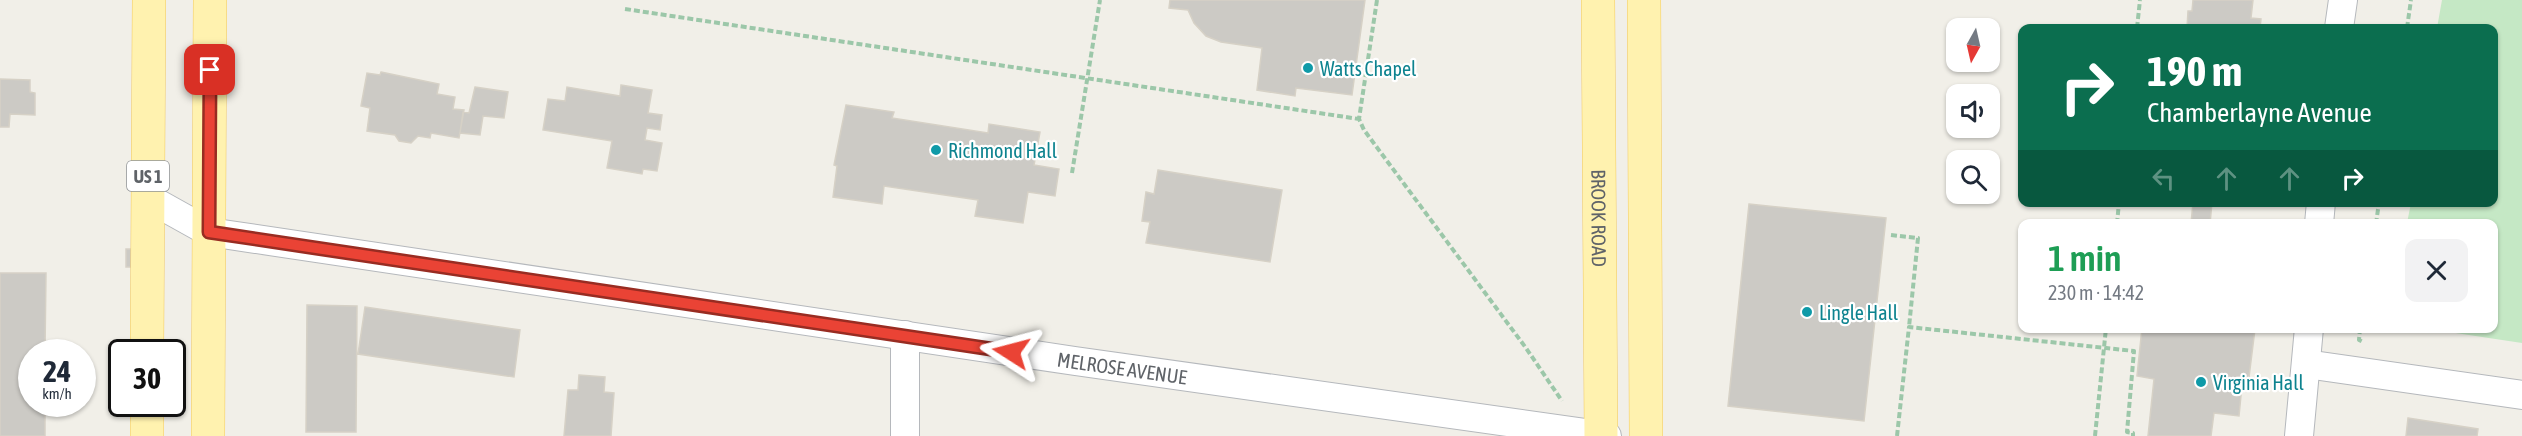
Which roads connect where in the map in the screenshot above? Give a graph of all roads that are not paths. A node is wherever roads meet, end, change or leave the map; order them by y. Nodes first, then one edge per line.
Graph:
1 (149, 0) edge
2 (210, 0) edge
3 (1598, 0) edge
4 (1644, 0) edge
5 (2343, 0) edge
6 (2340, 24) edge
7 (148, 198) junction
8 (209, 232) junction
9 (2309, 333) edge
10 (905, 335) junction
11 (147, 339) edge
12 (2306, 364) junction
13 (2522, 395) edge
14 (147, 417) edge
15 (147, 436) edge
16 (208, 436) edge
17 (905, 436) edge
18 (1603, 436) edge
19 (1647, 436) edge
20 (2299, 436) edge

1 - 7 main road, US 1
2 - 8 main road
3 - 18 main road, BROOK ROAD
4 - 19 main road
5 - 6 street
7 - 8 street, MELROSE AVENUE
7 - 11 main road, US 1
8 - 10 street, MELROSE AVENUE
8 - 16 main road
9 - 12 street
10 - 17 street
10 - 18 street, MELROSE AVENUE
12 - 13 street
12 - 20 street
14 - 15 main road

